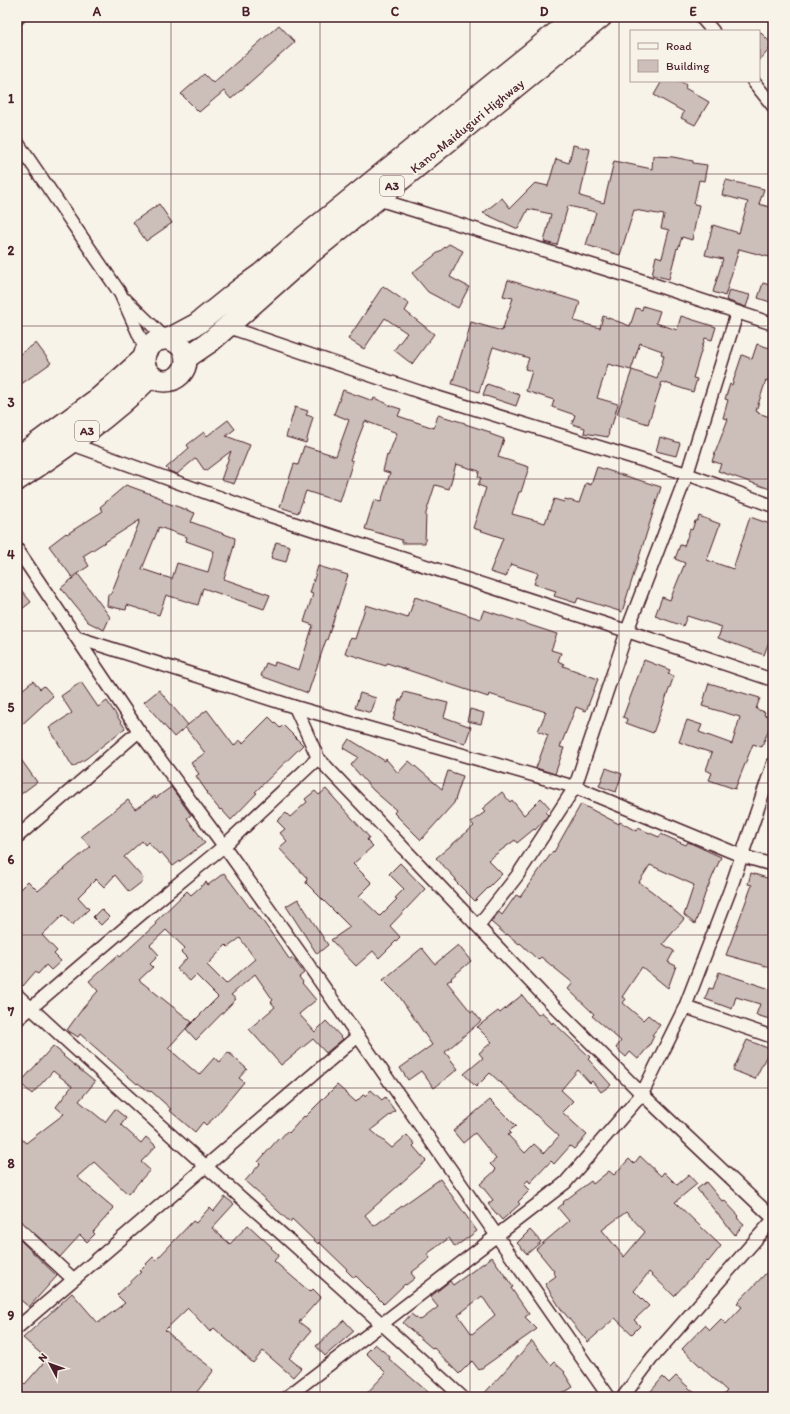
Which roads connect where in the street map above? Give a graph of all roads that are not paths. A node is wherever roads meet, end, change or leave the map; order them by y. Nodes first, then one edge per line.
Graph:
1 (576, 17) edge
2 (601, 17) edge
3 (701, 17) edge
4 (712, 30) edge
5 (754, 82) edge
6 (773, 106) edge
7 (17, 142) edge
8 (377, 199) junction
9 (120, 293) junction
10 (737, 312) junction
11 (773, 324) edge
12 (228, 327) junction
13 (167, 339) junction
14 (186, 358) junction
15 (147, 361) junction
16 (69, 444) junction
17 (17, 458) edge
18 (687, 474) junction
19 (17, 480) edge
20 (773, 506) edge
21 (17, 549) edge
22 (627, 631) junction
23 (78, 638) junction
24 (773, 680) edge
25 (295, 707) junction
26 (139, 731) junction
27 (318, 758) junction
28 (773, 764) edge
29 (575, 787) junction
30 (17, 837) edge
31 (224, 846) junction
32 (742, 856) junction
33 (773, 865) edge
34 (478, 926) junction
35 (17, 995) edge
36 (685, 1006) junction
37 (31, 1008) junction
38 (17, 1020) edge
39 (358, 1036) junction
40 (773, 1037) edge
41 (642, 1094) junction
42 (206, 1167) junction
43 (773, 1219) edge
44 (17, 1227) edge
45 (498, 1235) junction
46 (73, 1279) junction
47 (383, 1323) junction
48 (17, 1328) edge
49 (287, 1397) edge
50 (462, 1397) edge
51 (609, 1397) edge
52 (623, 1397) edge

1 - 13 highway, Kano-Maiduguri Highway / A3
2 - 8 highway, Kano-Maiduguri Highway / A3
3 - 4 street
5 - 6 street
7 - 9 street
8 - 10 street
8 - 12 highway, Kano-Maiduguri Highway / A3
9 - 13 street
9 - 15 street
10 - 11 street
10 - 18 street
12 - 14 highway, Kano-Maiduguri Highway / A3
12 - 18 street
13 - 14 highway
13 - 15 highway, A3
14 - 15 highway, A3
15 - 16 highway, A3
15 - 17 highway, A3
16 - 19 highway, A3
16 - 22 street
18 - 20 street
18 - 22 street
21 - 23 street
22 - 24 street
22 - 29 street
23 - 25 street
23 - 26 street
25 - 27 street
25 - 29 street
26 - 30 street
26 - 31 street
27 - 31 street
27 - 34 street
28 - 32 street
29 - 32 street
29 - 34 street
31 - 37 street
31 - 39 street
32 - 33 street
32 - 36 street
34 - 41 street
35 - 37 street
36 - 40 street
36 - 41 street
37 - 38 street
37 - 42 street
39 - 42 street
39 - 45 street
41 - 43 street
41 - 45 street
42 - 46 street
42 - 47 street
43 - 52 street
44 - 46 street
45 - 47 street
45 - 51 street
46 - 48 street
47 - 49 street
47 - 50 street

